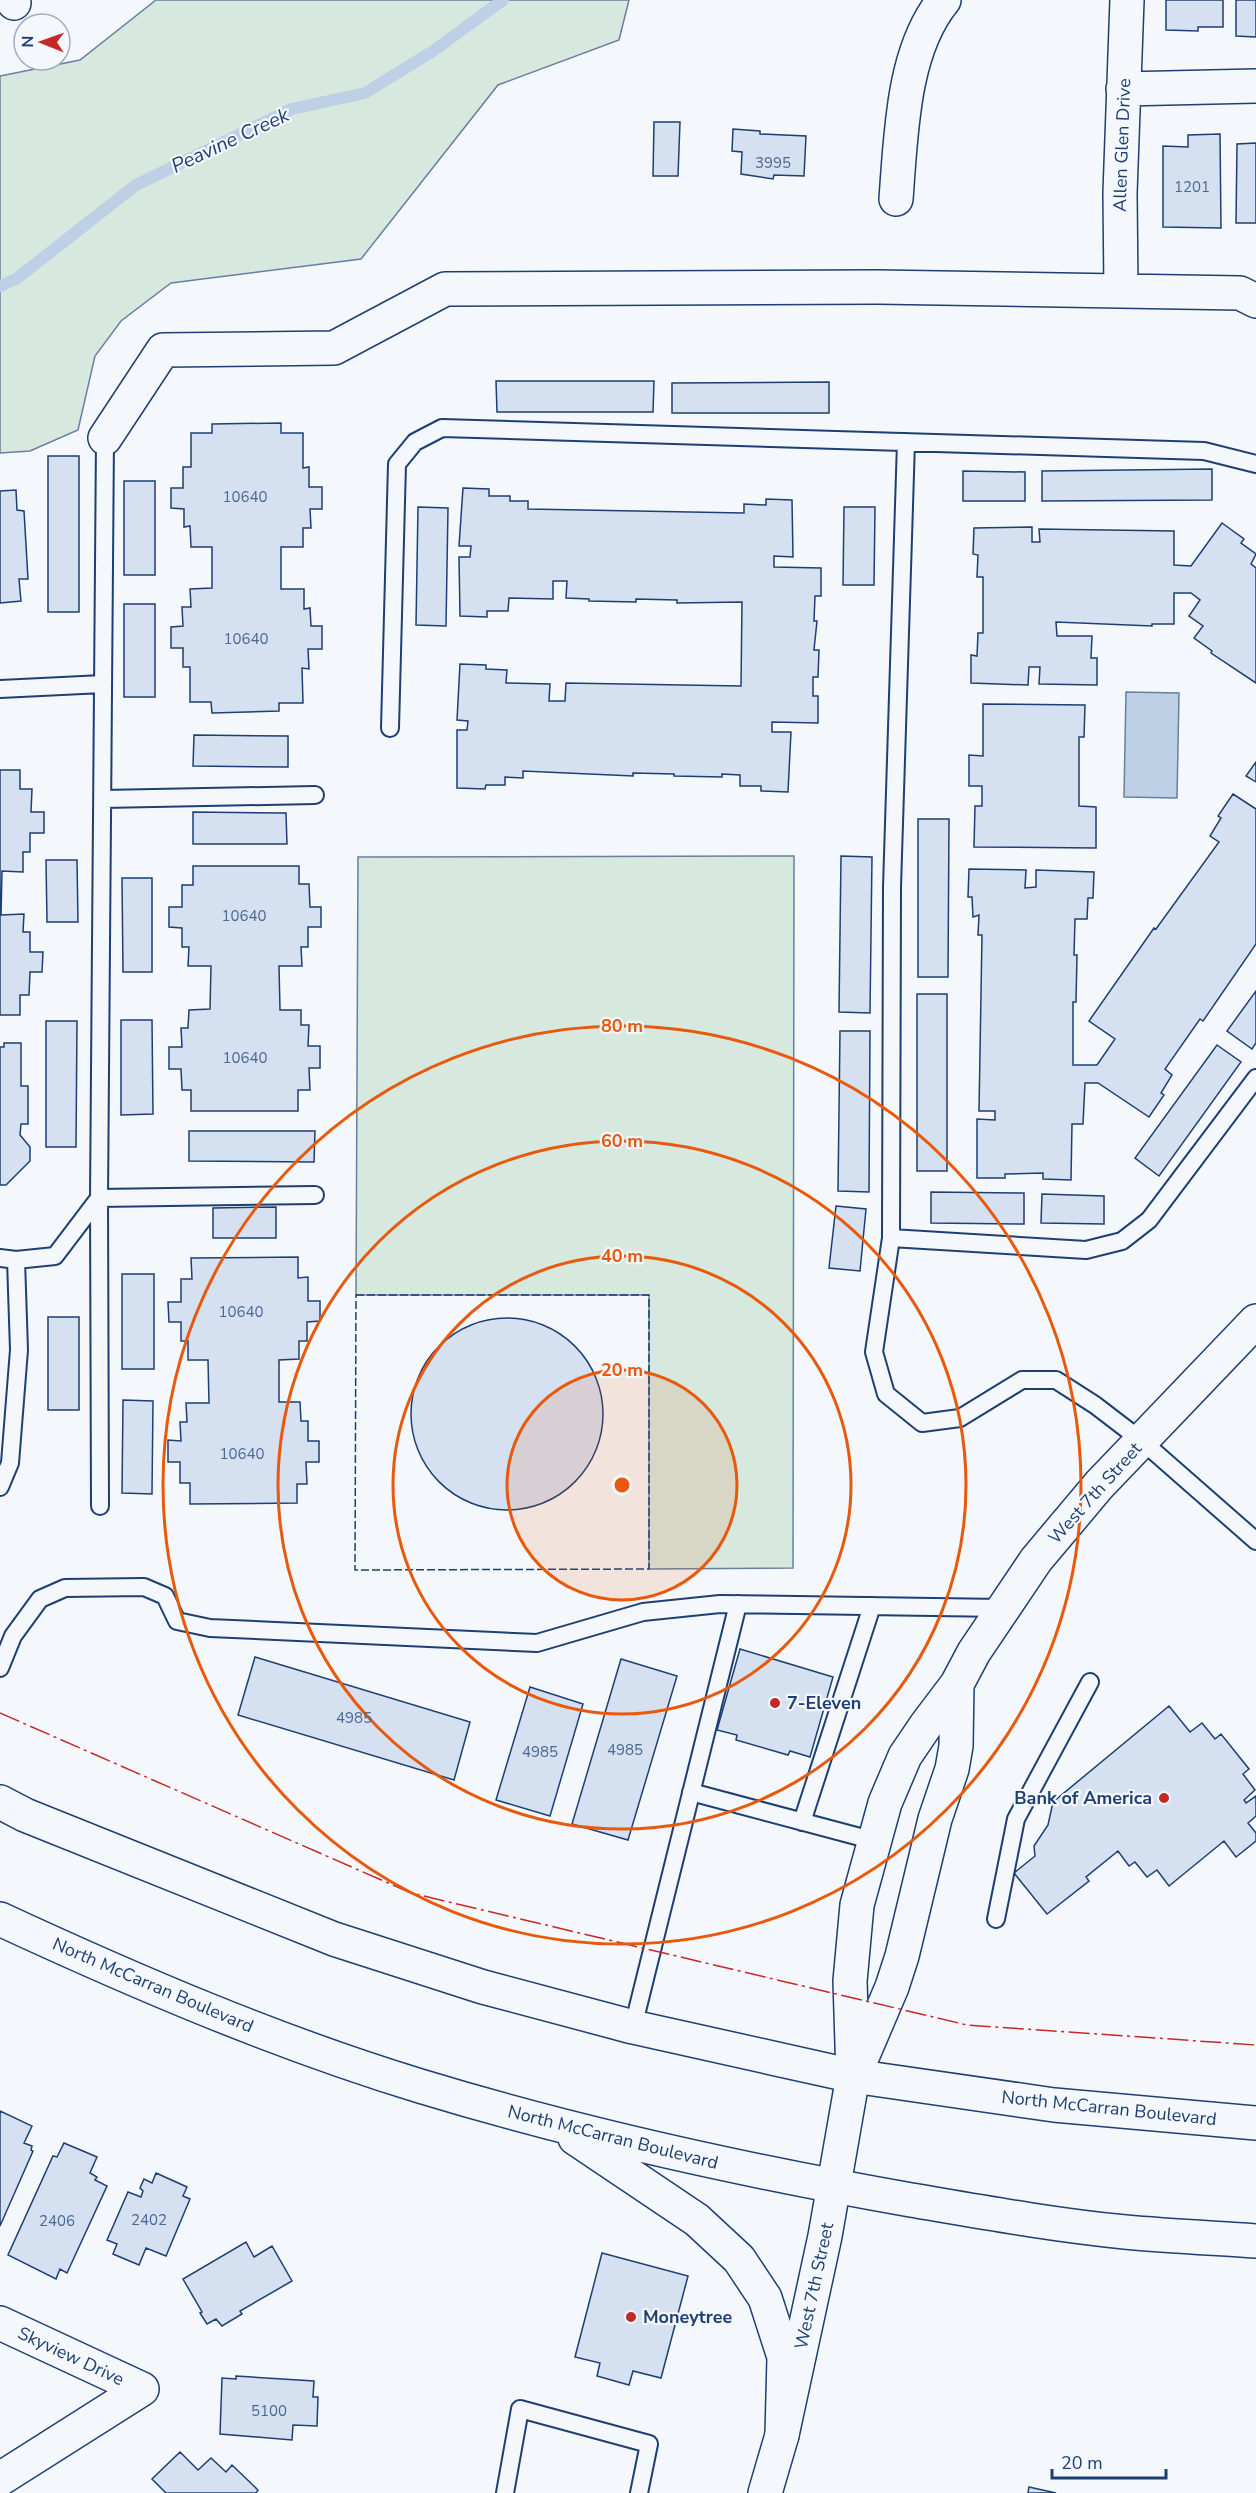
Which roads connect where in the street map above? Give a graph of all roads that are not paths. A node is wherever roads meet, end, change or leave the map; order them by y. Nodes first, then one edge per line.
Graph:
1 (944, 0) edge
2 (1127, 0) edge
3 (1256, 86) edge
4 (1124, 89) junction
5 (896, 199) dead end
6 (1121, 291) junction
7 (1256, 301) edge
8 (105, 438) joint
9 (906, 442) junction
10 (1256, 464) edge
11 (104, 684) junction
12 (0, 689) edge
13 (390, 728) dead end
14 (315, 795) dead end
15 (103, 799) junction
16 (1256, 1078) edge
17 (315, 1195) dead end
18 (99, 1198) junction
19 (891, 1238) junction
20 (8, 1259) edge
21 (1256, 1320) edge
22 (1142, 1441) junction
23 (0, 1487) edge
24 (100, 1506) dead end
25 (1256, 1542) edge
26 (738, 1604) junction
27 (872, 1606) junction
28 (1003, 1608) junction
29 (0, 1668) edge
30 (1090, 1682) dead end
31 (957, 1684) junction
32 (691, 1792) junction
33 (0, 1802) edge
34 (802, 1822) junction
35 (874, 1841) junction
36 (0, 1919) edge
37 (996, 1919) dead end
38 (633, 2027) junction
39 (853, 2076) junction
40 (1256, 2123) edge
41 (556, 2126) junction
42 (834, 2187) junction
43 (1256, 2241) edge
44 (0, 2323) edge
45 (782, 2434) junction
46 (0, 2479) edge
47 (505, 2493) edge
48 (639, 2493) edge
49 (765, 2493) edge

1 - 5 main road
2 - 4 main road, Allen Glen Drive
3 - 4 main road
4 - 6 main road, Allen Glen Drive
6 - 7 main road
6 - 8 main road
8 - 11 lane
9 - 10 lane
9 - 13 lane
9 - 19 lane
11 - 12 lane
11 - 15 lane
14 - 15 lane
15 - 18 lane
16 - 19 lane
17 - 18 lane
18 - 20 lane
18 - 24 lane
19 - 22 lane
20 - 23 lane
21 - 22 main road, West 7th Street
22 - 25 lane
22 - 28 main road, West 7th Street
26 - 27 lane
26 - 29 lane
26 - 32 lane
27 - 28 lane
27 - 34 lane
28 - 31 main road, West 7th Street
30 - 37 lane
31 - 35 main road, West 7th Street
31 - 39 main road, West 7th Street
32 - 34 lane
32 - 38 lane
33 - 38 main road, North McCarran Boulevard
34 - 35 lane
35 - 39 main road, West 7th Street
36 - 41 main road, North McCarran Boulevard
38 - 39 main road, North McCarran Boulevard
39 - 40 main road, North McCarran Boulevard
39 - 42 main road, West 7th Street
41 - 42 main road, North McCarran Boulevard
41 - 45 main road
42 - 43 main road, North McCarran Boulevard
42 - 45 main road, West 7th Street
44 - 46 main road, Skyview Drive
45 - 49 main road, West 7th Street
47 - 48 lane

